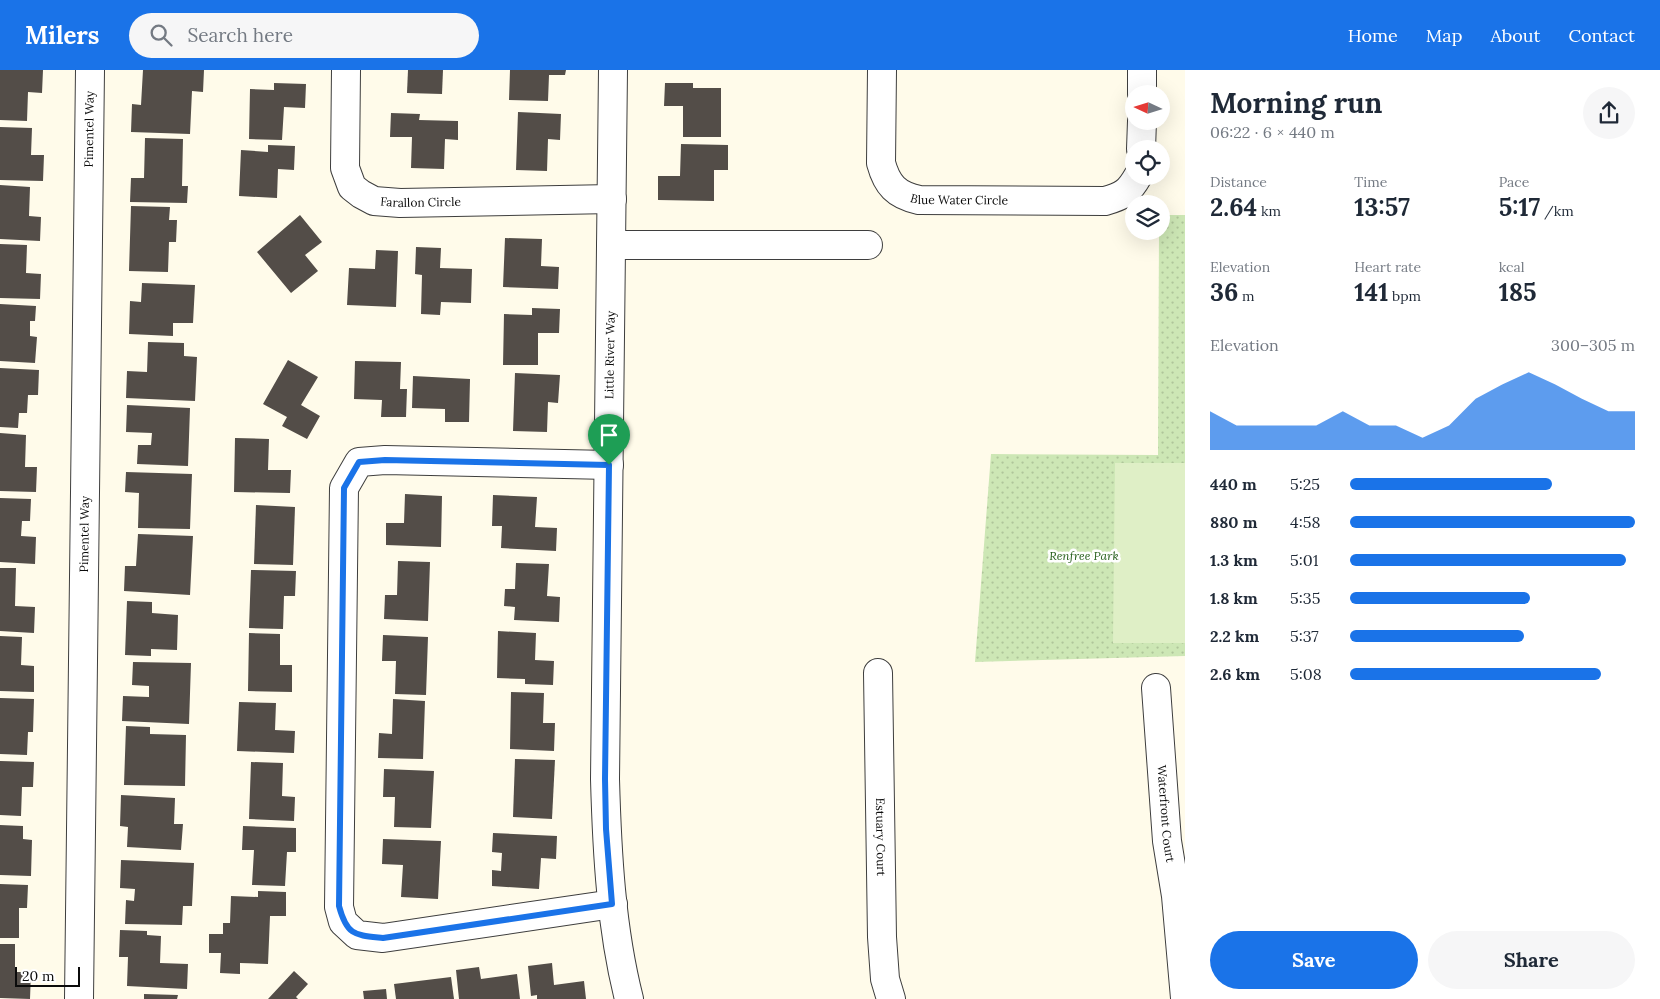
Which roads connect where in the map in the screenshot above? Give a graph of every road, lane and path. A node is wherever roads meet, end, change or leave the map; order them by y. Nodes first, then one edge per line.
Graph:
1 (90, 70) edge
2 (346, 70) edge
3 (613, 70) edge
4 (882, 70) edge
5 (1142, 70) edge
6 (1142, 85) edge
7 (1132, 185) edge
8 (612, 199) junction
9 (611, 245) junction
10 (868, 245) dead end
11 (609, 465) junction
12 (878, 673) dead end
13 (1156, 688) dead end
14 (612, 904) junction
15 (1185, 998) edge
16 (79, 999) edge
17 (629, 999) edge
18 (891, 999) edge

1 - 16 street, Pimentel Way
2 - 8 street, Farallon Circle
3 - 8 street, Little River Way
4 - 7 street, Blue Water Circle
5 - 6 street
8 - 9 street, Little River Way
9 - 10 street
9 - 11 street, Little River Way
11 - 14 street, Little River Way
11 - 14 street
12 - 18 street, Estuary Court
13 - 15 street, Waterfront Court
14 - 17 street, Little River Way

